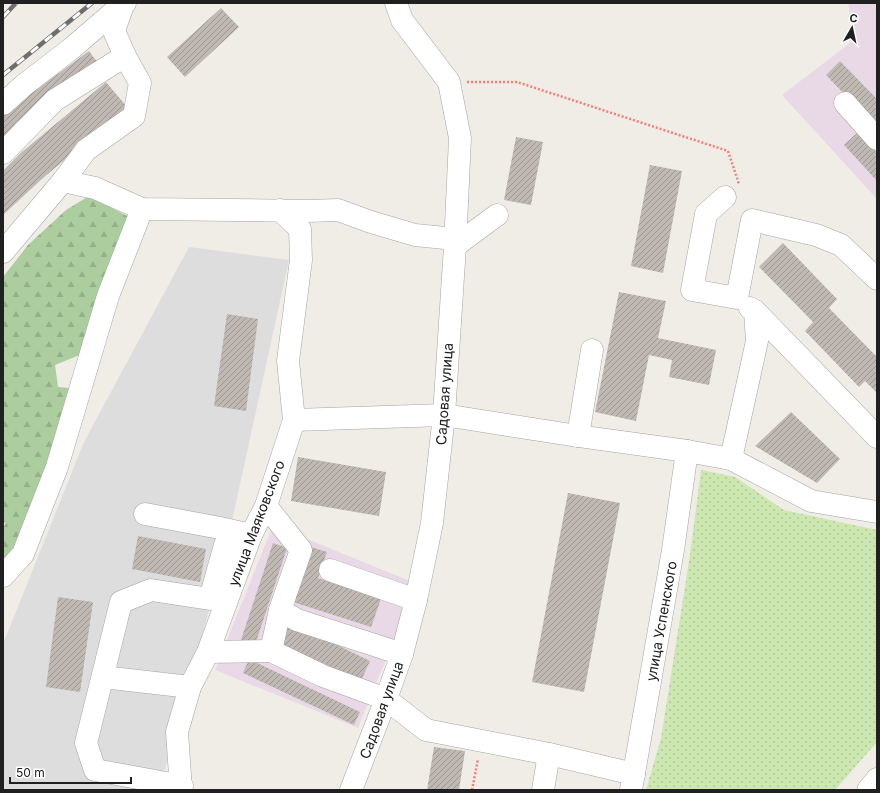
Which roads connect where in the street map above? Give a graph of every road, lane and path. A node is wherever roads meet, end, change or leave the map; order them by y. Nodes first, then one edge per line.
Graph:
1 (396, 3) edge
2 (124, 4) edge
3 (125, 56) junction
4 (449, 82) junction
5 (845, 103) dead end
6 (3, 104) edge
7 (877, 138) edge
8 (3, 153) edge
9 (63, 180) junction
10 (732, 192) joint
11 (142, 209) junction
12 (280, 210) junction
13 (497, 215) dead end
14 (455, 243) junction
15 (3, 252) edge
16 (877, 280) edge
17 (737, 298) junction
18 (755, 311) junction
19 (592, 350) dead end
20 (444, 415) junction
21 (294, 420) junction
22 (578, 436) junction
23 (877, 437) edge
24 (687, 451) junction
25 (731, 459) junction
26 (266, 506) junction
27 (877, 512) edge
28 (145, 514) dead end
29 (251, 535) junction
30 (330, 570) dead end
31 (3, 576) edge
32 (416, 600) junction
33 (280, 610) junction
34 (271, 651) junction
35 (208, 652) junction
36 (402, 654) junction
37 (103, 677) junction
38 (190, 688) junction
39 (386, 699) junction
40 (482, 741) junction
41 (549, 754) junction
42 (877, 779) edge
43 (633, 782) edge
44 (181, 788) edge
45 (351, 790) edge
46 (472, 790) edge
47 (543, 790) edge
48 (868, 790) edge

1 - 4 street, Садовая улица
2 - 3 street
2 - 6 street
3 - 8 street
3 - 9 street
4 - 10 path
4 - 14 street, Садовая улица
5 - 7 street
9 - 11 street
9 - 15 street
10 - 17 street
11 - 12 street
11 - 31 street
12 - 14 street
12 - 21 street, улица Маяковского
13 - 14 street
14 - 20 street, Садовая улица
16 - 17 street
17 - 18 street
18 - 23 street
18 - 25 street
19 - 22 street
20 - 21 street
20 - 22 street
20 - 32 street, Садовая улица
21 - 26 street, улица Маяковского
22 - 24 street
24 - 25 street
24 - 43 street, улица Успенского
25 - 27 street
26 - 29 street, улица Маяковского
26 - 33 street
28 - 29 street
29 - 35 street, улица Маяковского
29 - 37 street
30 - 32 street
32 - 36 street, Садовая улица
33 - 34 street
33 - 36 street
34 - 35 street
34 - 39 street
35 - 38 street, улица Маяковского
36 - 39 street, Садовая улица
37 - 38 street
37 - 44 street
38 - 44 street, улица Маяковского
39 - 40 street
39 - 45 street, Садовая улица
40 - 41 street
40 - 46 path
41 - 43 street
41 - 47 street
42 - 48 street

